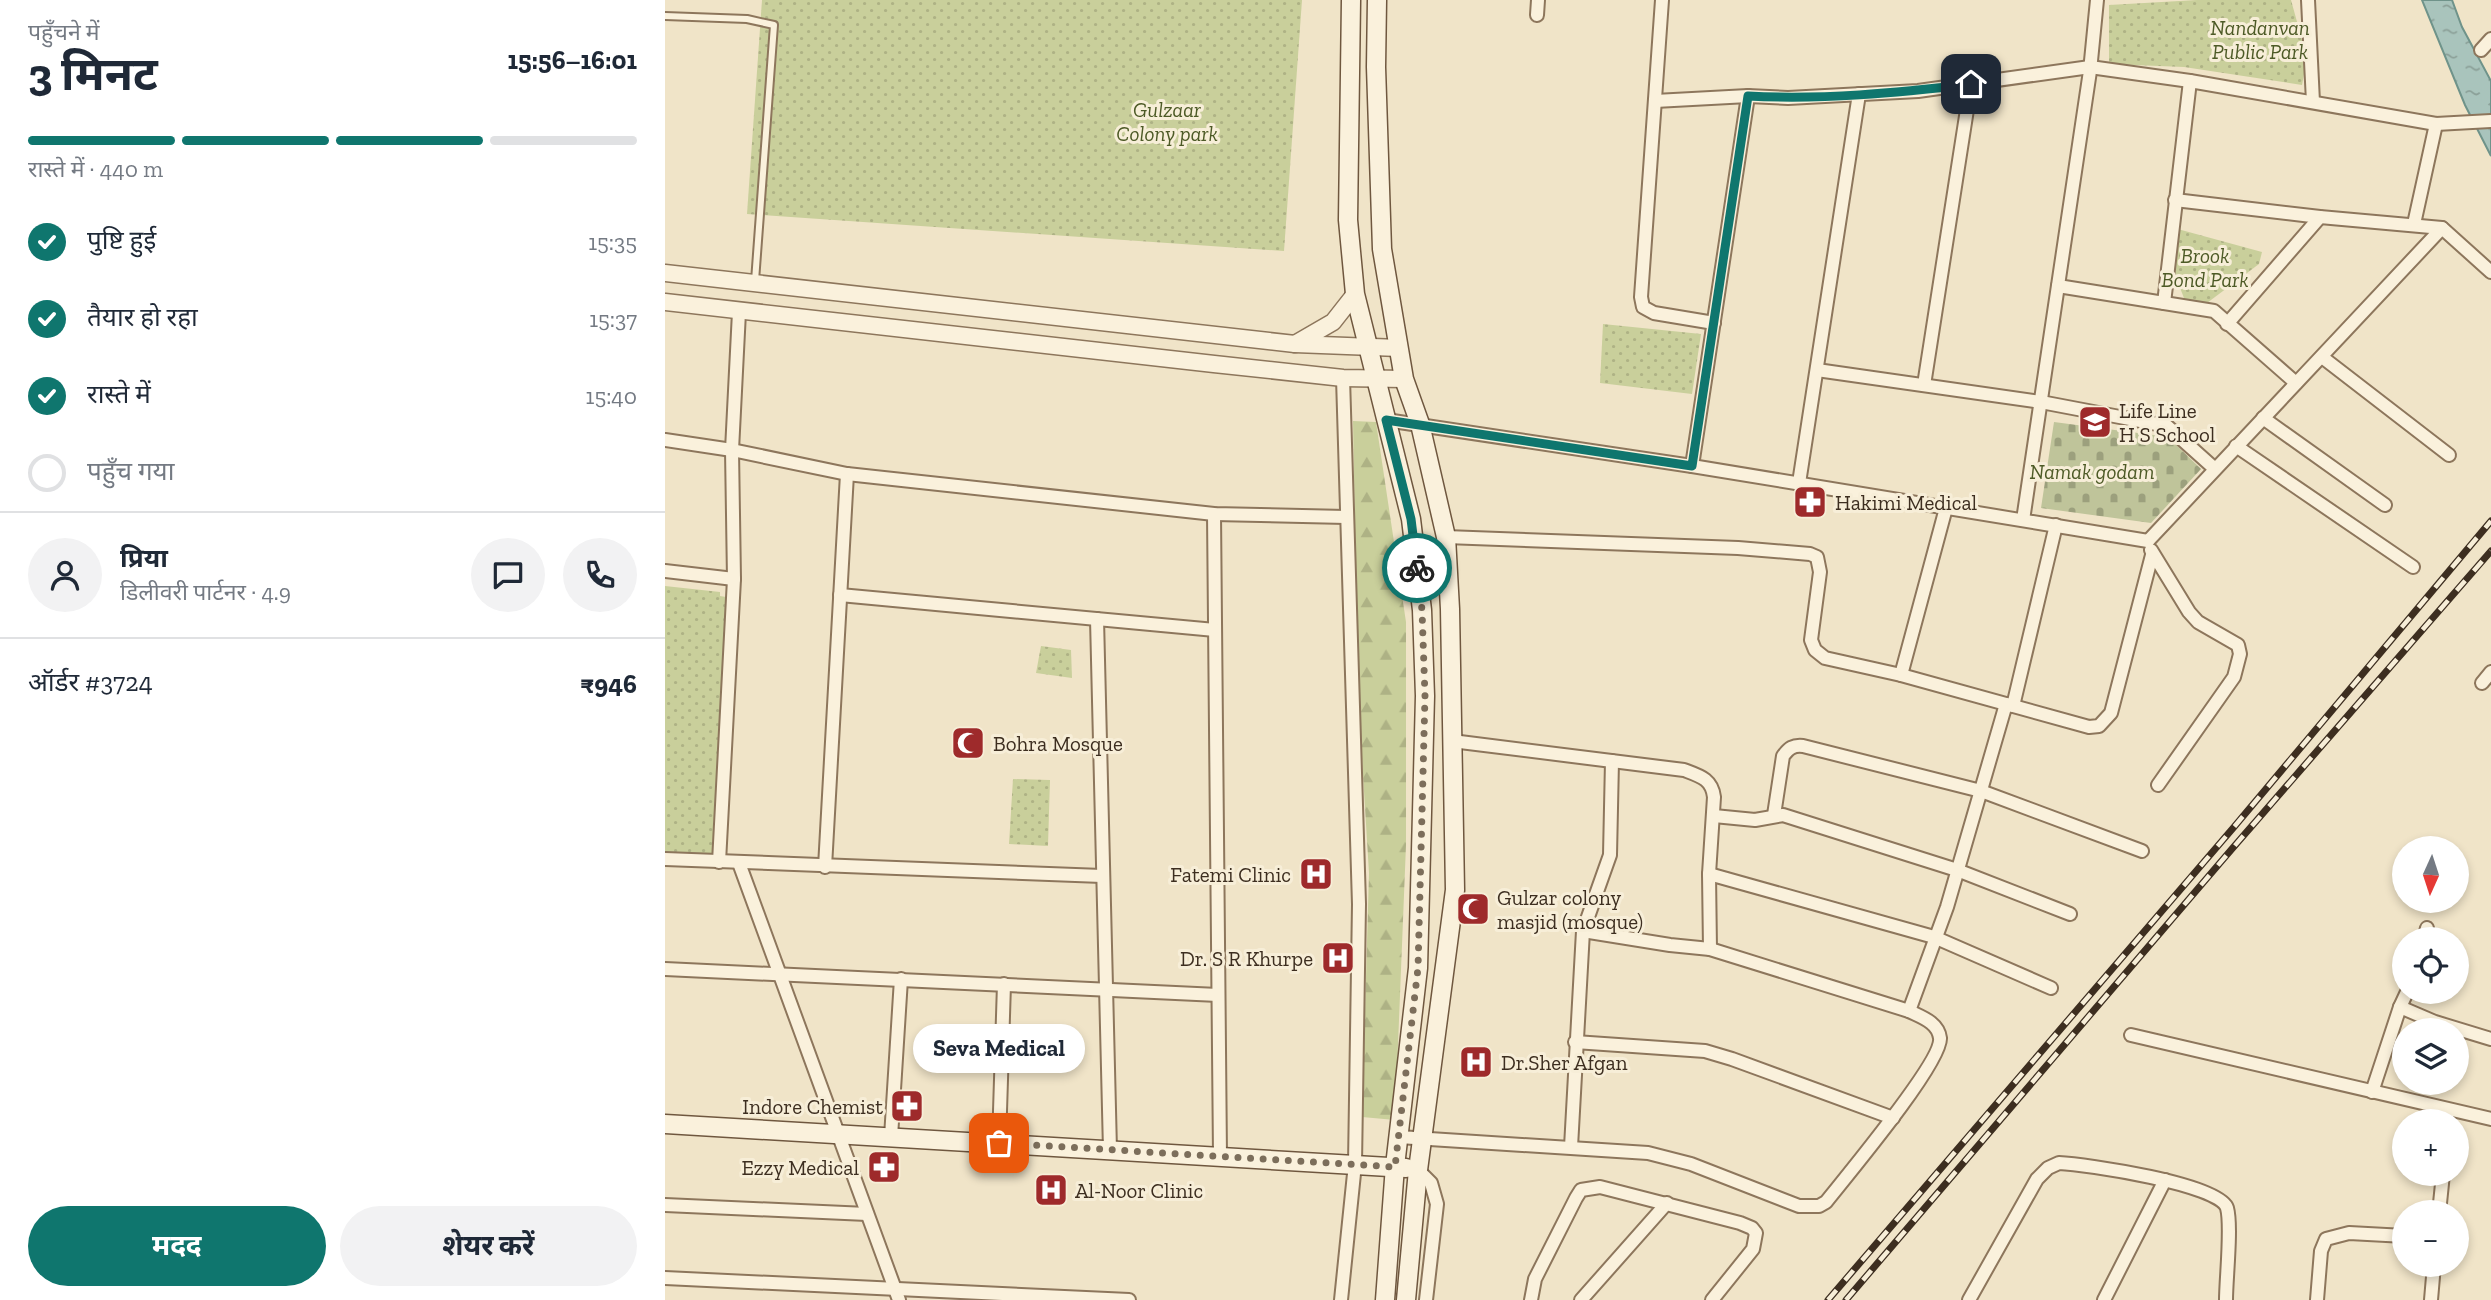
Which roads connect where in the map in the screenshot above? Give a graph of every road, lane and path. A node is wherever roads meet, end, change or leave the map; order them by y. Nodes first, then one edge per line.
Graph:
1 (1351, 0) edge
2 (1377, 0) edge
3 (1538, 0) edge
4 (1662, 0) edge
5 (2097, 0) edge
6 (2308, 0) edge
7 (1537, 15) dead end
8 (665, 16) edge
9 (2491, 39) edge
10 (2481, 50) dead end
11 (2090, 67) junction
12 (2190, 81) junction
13 (1971, 84) junction
14 (1859, 94) junction
15 (1748, 96) junction
16 (1655, 101) junction
17 (2313, 102) junction
18 (2491, 121) edge
19 (2442, 124) junction
20 (2175, 200) junction
21 (2320, 217) junction
22 (2414, 224) junction
23 (2442, 228) junction
24 (665, 272) edge
25 (2491, 272) edge
26 (755, 283) junction
27 (2058, 286) junction
28 (1355, 294) junction
29 (665, 302) edge
30 (2164, 303) junction
31 (740, 312) junction
32 (1714, 323) junction
33 (2227, 324) junction
34 (1295, 344) junction
35 (1367, 348) junction
36 (1399, 348) junction
37 (2322, 357) junction
38 (1817, 370) junction
39 (1343, 377) junction
40 (1374, 379) junction
41 (1404, 379) junction
42 (2295, 383) junction
43 (1924, 385) junction
44 (2041, 402) junction
45 (2263, 418) junction
46 (1386, 420) junction
47 (1420, 424) junction
48 (665, 440) edge
49 (2236, 446) junction
50 (732, 450) junction
51 (2449, 455) dead end
52 (1692, 466) junction
53 (2215, 469) junction
54 (847, 474) junction
55 (1800, 484) junction
56 (2385, 505) dead end
57 (1946, 508) junction
58 (1214, 514) junction
59 (1346, 517) junction
60 (2023, 520) junction
61 (2056, 525) junction
62 (1446, 537) junction
63 (2148, 541) junction
64 (2153, 555) junction
65 (2413, 567) dead end
66 (665, 571) edge
67 (734, 579) junction
68 (840, 595) junction
69 (1097, 619) junction
70 (1215, 631) junction
71 (2491, 672) edge
72 (1901, 675) junction
73 (2482, 683) dead end
74 (2010, 705) junction
75 (1452, 741) junction
76 (1612, 761) junction
77 (2158, 785) dead end
78 (1981, 791) junction
79 (1774, 815) junction
80 (1714, 816) junction
81 (2142, 851) dead end
82 (665, 859) edge
83 (719, 862) junction
84 (739, 863) junction
85 (825, 867) junction
86 (1957, 870) junction
87 (1709, 874) junction
88 (1102, 876) junction
89 (2070, 914) dead end
90 (1583, 931) junction
91 (1934, 937) junction
92 (1710, 949) junction
93 (665, 969) edge
94 (779, 974) junction
95 (901, 979) junction
96 (1004, 984) junction
97 (2051, 988) dead end
98 (1106, 989) junction
99 (1218, 995) junction
100 (2401, 1004) edge
101 (2400, 1007) junction
102 (1909, 1012) junction
103 (2131, 1035) dead end
104 (2491, 1039) edge
105 (1575, 1042) junction
106 (2372, 1091) junction
107 (2430, 1109) edge
108 (2469, 1117) edge
109 (1893, 1118) junction
110 (2491, 1119) edge
111 (665, 1124) edge
112 (837, 1134) junction
113 (891, 1137) junction
114 (1399, 1138) junction
115 (1423, 1141) junction
116 (999, 1143) junction
117 (1571, 1147) junction
118 (1110, 1150) junction
119 (1220, 1156) junction
120 (1355, 1164) junction
121 (1395, 1167) junction
122 (1418, 1170) junction
123 (2165, 1180) junction
124 (1667, 1203) junction
125 (665, 1205) edge
126 (867, 1214) junction
127 (2392, 1235) edge
128 (2433, 1277) edge
129 (665, 1278) edge
130 (897, 1294) edge
131 (1129, 1300) edge
132 (1341, 1300) edge
133 (1385, 1300) edge
134 (1406, 1300) edge
135 (1426, 1300) edge
136 (1531, 1300) edge
137 (1581, 1300) edge
138 (1712, 1300) edge
139 (1969, 1300) edge
140 (2104, 1300) edge
141 (2226, 1300) edge
142 (2317, 1300) edge
143 (2431, 1300) edge

1 - 28 main road
2 - 36 main road
3 - 7 street
4 - 16 street
5 - 11 street
6 - 17 street
8 - 26 lane
9 - 10 street
11 - 12 street
11 - 13 street
11 - 27 street
12 - 17 street
12 - 20 street
13 - 14 street
13 - 43 street
14 - 15 street
14 - 38 street
15 - 16 street
15 - 32 street
16 - 32 street
17 - 19 street
18 - 19 street
19 - 22 street
20 - 21 street
20 - 30 street
21 - 22 street
21 - 33 street
22 - 23 street
23 - 25 street
23 - 37 street
24 - 26 street
26 - 34 street
27 - 30 street
27 - 44 street
28 - 34 street
28 - 35 main road
29 - 31 street
30 - 33 street
31 - 39 street
31 - 50 street
32 - 52 street
33 - 42 street
34 - 35 street
35 - 36 street
35 - 40 main road
36 - 41 main road
37 - 42 street
37 - 51 street
38 - 43 street
38 - 55 street
39 - 40 street
39 - 59 street
40 - 41 street
40 - 46 main road
41 - 47 main road
42 - 45 street
43 - 44 street
44 - 53 street
44 - 60 street
45 - 49 street
45 - 56 street
46 - 47 street
46 - 114 main road
47 - 52 street
47 - 62 main road
48 - 50 street
49 - 53 street
49 - 65 street
50 - 54 street
50 - 67 street
52 - 55 street
53 - 63 street
54 - 58 street
54 - 68 street
55 - 57 street
57 - 60 street
57 - 72 street
58 - 59 street
58 - 70 street
59 - 120 street
60 - 61 street
61 - 63 street
61 - 74 street
62 - 72 street
62 - 75 main road
63 - 64 street
64 - 74 street
64 - 77 street
66 - 67 street
67 - 83 street
68 - 69 street
68 - 85 street
69 - 70 street
69 - 88 street
70 - 99 street
71 - 73 street
72 - 74 street
74 - 78 street
75 - 76 street
75 - 115 main road
76 - 80 street
76 - 90 street
78 - 79 street
78 - 81 street
78 - 86 street
79 - 80 street
79 - 86 street
80 - 87 street
82 - 83 street
83 - 84 street
84 - 85 street
84 - 94 street
85 - 88 street
86 - 89 street
86 - 91 street
87 - 91 street
87 - 92 street
88 - 98 street
90 - 92 street
90 - 105 street
91 - 97 street
91 - 102 street
92 - 102 street
93 - 94 street
94 - 95 street
94 - 112 street
95 - 96 street
95 - 113 street
96 - 98 street
96 - 116 street
98 - 99 street
98 - 118 street
99 - 119 street
100 - 101 street
101 - 104 street
101 - 106 street
102 - 109 street
103 - 106 street
105 - 109 street
105 - 117 street
106 - 107 street
108 - 110 street
109 - 117 street
111 - 112 main road
112 - 113 main road
112 - 126 street
113 - 116 main road
114 - 115 street
114 - 121 main road
115 - 117 street
115 - 122 main road
116 - 118 main road
118 - 119 main road
119 - 120 main road
120 - 121 main road
120 - 132 street
121 - 122 main road
121 - 133 main road
122 - 134 main road
122 - 135 street
123 - 139 street
123 - 140 street
123 - 141 street
124 - 136 street
124 - 137 street
124 - 138 street
125 - 126 street
126 - 130 street
127 - 142 street
128 - 143 street
129 - 130 street
130 - 131 street

